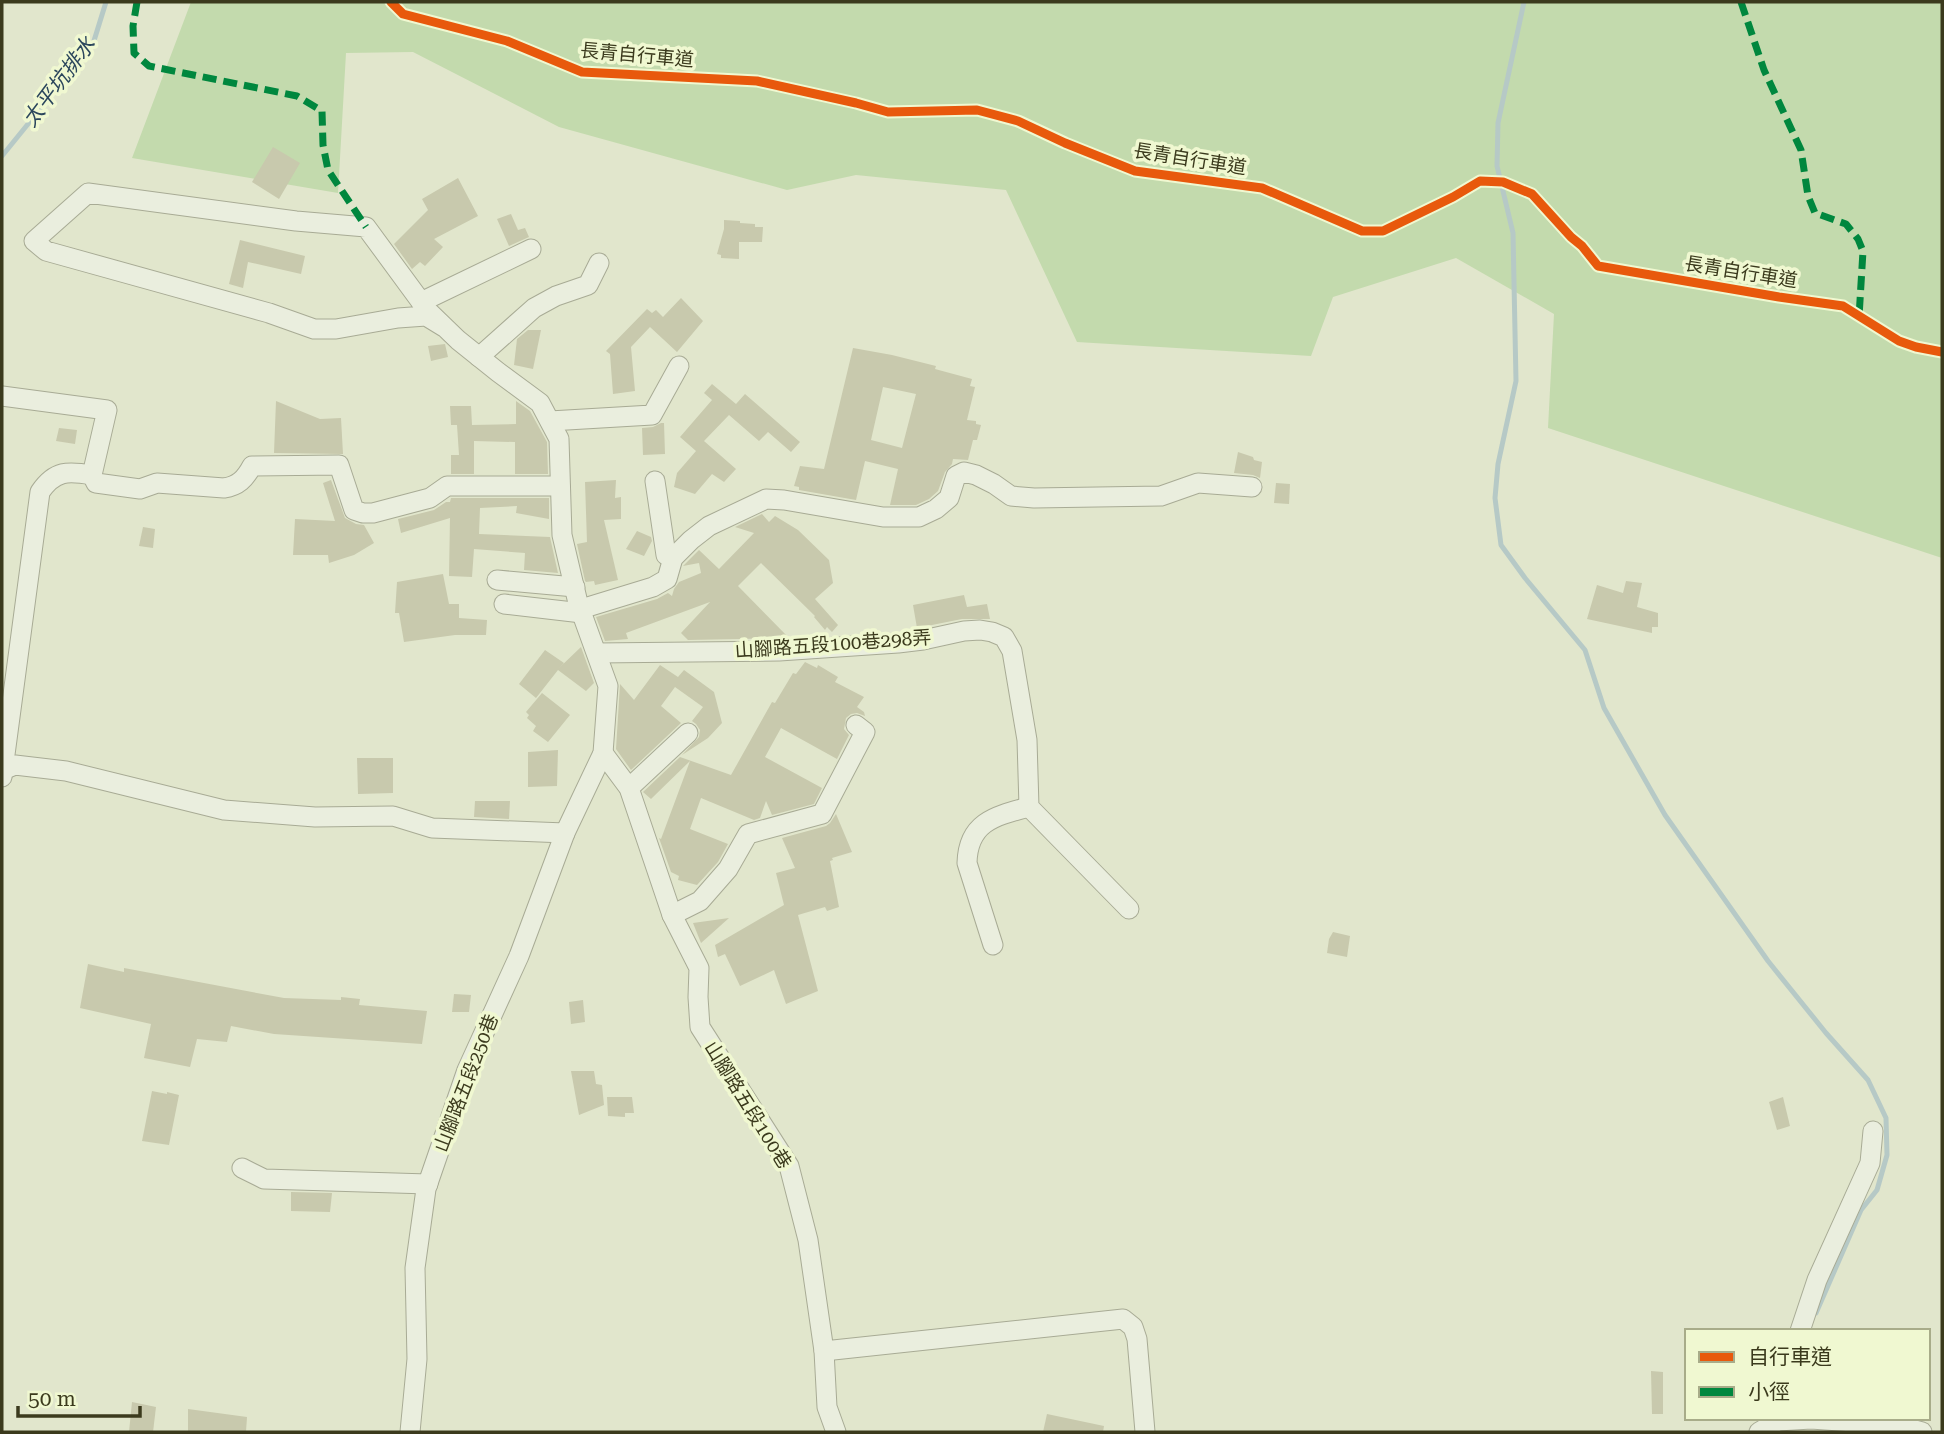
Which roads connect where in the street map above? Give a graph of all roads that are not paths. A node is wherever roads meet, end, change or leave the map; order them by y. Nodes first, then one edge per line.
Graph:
1 (531, 249) dead end
2 (599, 263) dead end
3 (421, 302) junction
4 (444, 327) junction
5 (479, 357) junction
6 (679, 366) dead end
7 (2, 396) edge
8 (550, 421) junction
9 (92, 475) junction
10 (655, 481) dead end
11 (561, 486) junction
12 (1252, 487) dead end
13 (673, 558) junction
14 (497, 580) dead end
15 (575, 587) junction
16 (504, 604) dead end
17 (582, 611) junction
18 (597, 653) junction
19 (856, 725) dead end
20 (688, 733) dead end
21 (603, 754) junction
22 (3, 770) edge
23 (2, 777) edge
24 (629, 788) junction
25 (1029, 807) junction
26 (565, 834) junction
27 (1129, 909) dead end
28 (672, 915) junction
29 (993, 945) dead end
30 (1872, 1131) dead end
31 (242, 1168) dead end
32 (428, 1184) junction
33 (1801, 1329) edge
34 (824, 1351) junction
35 (1804, 1420) edge
36 (1825, 1420) edge
37 (1775, 1424) edge
38 (410, 1432) edge
39 (836, 1432) edge
40 (1145, 1432) edge
41 (1759, 1432) edge
42 (1923, 1432) edge

1 - 3 lane
2 - 5 lane
3 - 4 lane
3 - 4 lane
4 - 5 lane
5 - 8 lane
6 - 8 lane
7 - 9 lane
8 - 11 lane
9 - 11 lane
9 - 22 lane
10 - 13 lane
11 - 15 lane
12 - 13 lane
13 - 17 lane
14 - 15 lane
15 - 17 lane
16 - 17 lane
17 - 18 lane
18 - 21 lane
18 - 25 lane, 山腳路五段100巷298弄
19 - 28 lane
20 - 24 lane
21 - 24 lane, 山腳路五段100巷
21 - 26 lane, 山腳路五段250巷
22 - 23 lane
22 - 26 lane
24 - 28 lane, 山腳路五段100巷
25 - 27 lane
25 - 29 lane
26 - 32 lane, 山腳路五段250巷
28 - 34 lane, 山腳路五段100巷
30 - 33 lane
31 - 32 lane
32 - 38 lane, 山腳路五段250巷
34 - 39 lane, 山腳路五段100巷
34 - 40 lane
35 - 37 lane
36 - 42 lane
37 - 41 lane

